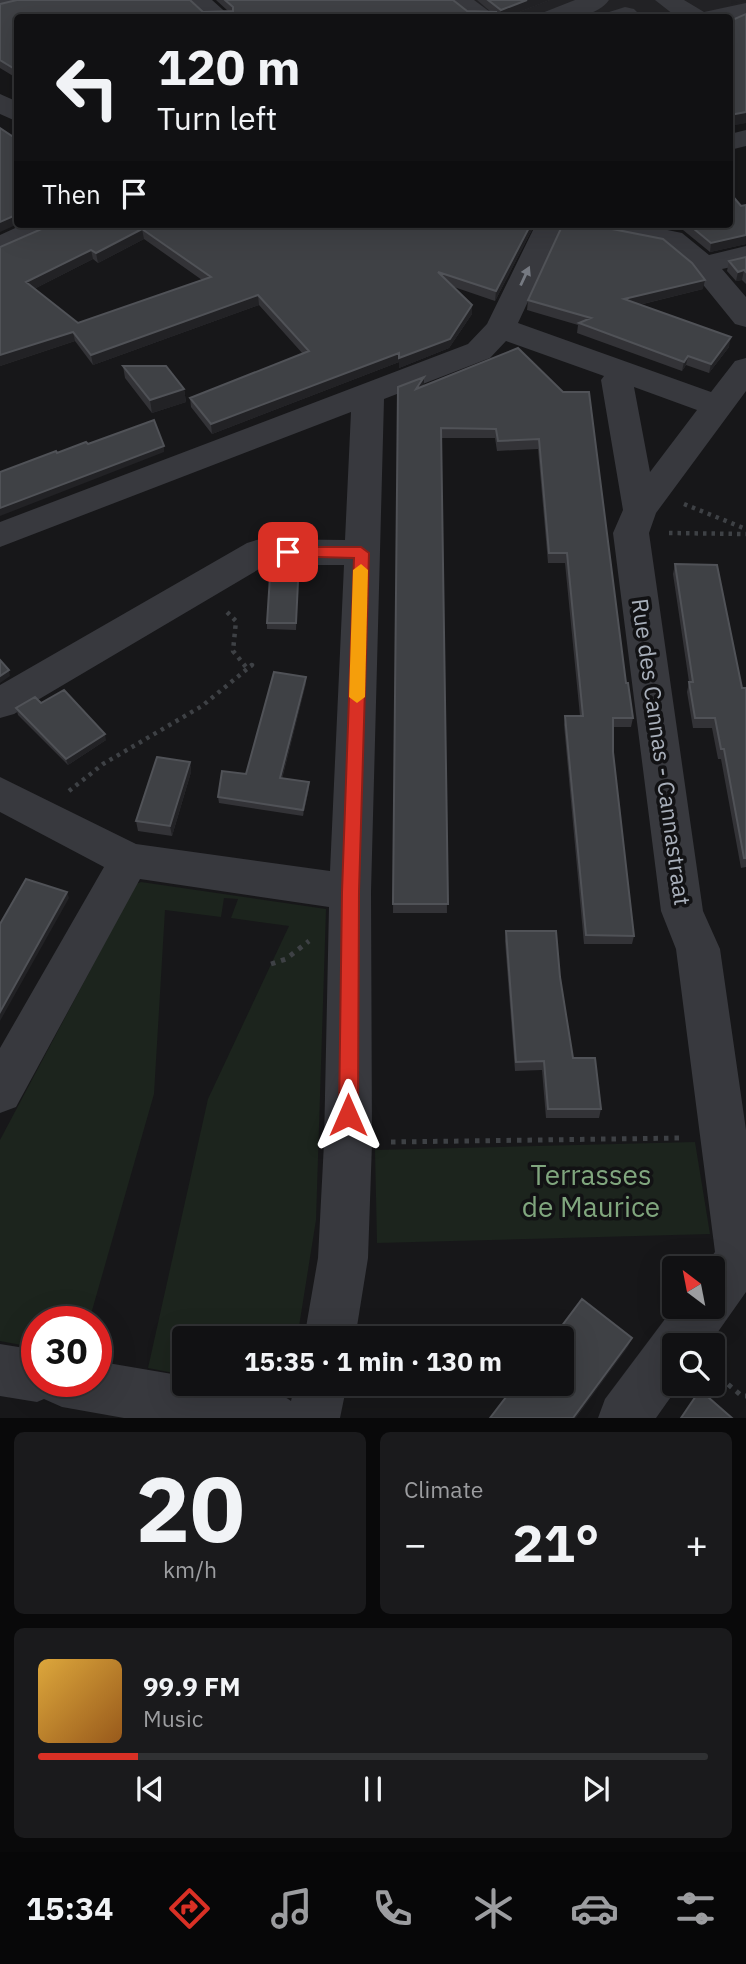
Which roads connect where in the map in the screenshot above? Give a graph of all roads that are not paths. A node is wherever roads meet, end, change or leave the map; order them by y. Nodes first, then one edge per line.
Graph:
1 (14, 0) edge
2 (196, 0) edge
3 (457, 0) edge
4 (597, 0) edge
5 (667, 0) edge
6 (0, 5) edge
7 (215, 14) edge
8 (480, 14) edge
9 (561, 14) edge
10 (690, 14) edge
11 (38, 228) edge
12 (548, 228) edge
13 (612, 228) edge
14 (0, 246) edge
15 (746, 255) edge
16 (703, 265) junction
17 (746, 317) edge
18 (500, 328) junction
19 (746, 368) edge
20 (623, 372) junction
21 (368, 396) junction
22 (719, 406) junction
23 (659, 515) junction
24 (0, 535) edge
25 (361, 553) junction
26 (0, 703) edge
27 (0, 793) edge
28 (129, 860) junction
29 (350, 892) junction
30 (0, 1092) edge
31 (743, 1262) edge
32 (725, 1282) edge
33 (331, 1326) edge
34 (662, 1366) edge
35 (0, 1370) edge
36 (21, 1373) edge
37 (112, 1390) edge
38 (319, 1396) edge
39 (272, 1418) edge
40 (314, 1418) edge
41 (624, 1418) edge

1 - 6 street
2 - 7 street
3 - 8 street
4 - 9 street
5 - 10 street
11 - 14 street
18 -> 12 street
13 - 16 street
15 - 16 street
16 - 17 street
18 - 20 street
18 - 21 street
19 - 22 street
20 - 22 street
20 - 23 street, Rue des Cannas - Cannastraat
21 - 24 street
21 - 25 street
22 - 23 street
23 - 31 street, Rue des Cannas - Cannastraat
25 - 26 street
25 - 29 street
27 - 28 street
28 - 29 street
28 - 30 street
29 - 33 street
31 - 32 street
34 - 41 street
35 - 36 street
37 - 39 street
38 - 40 street

